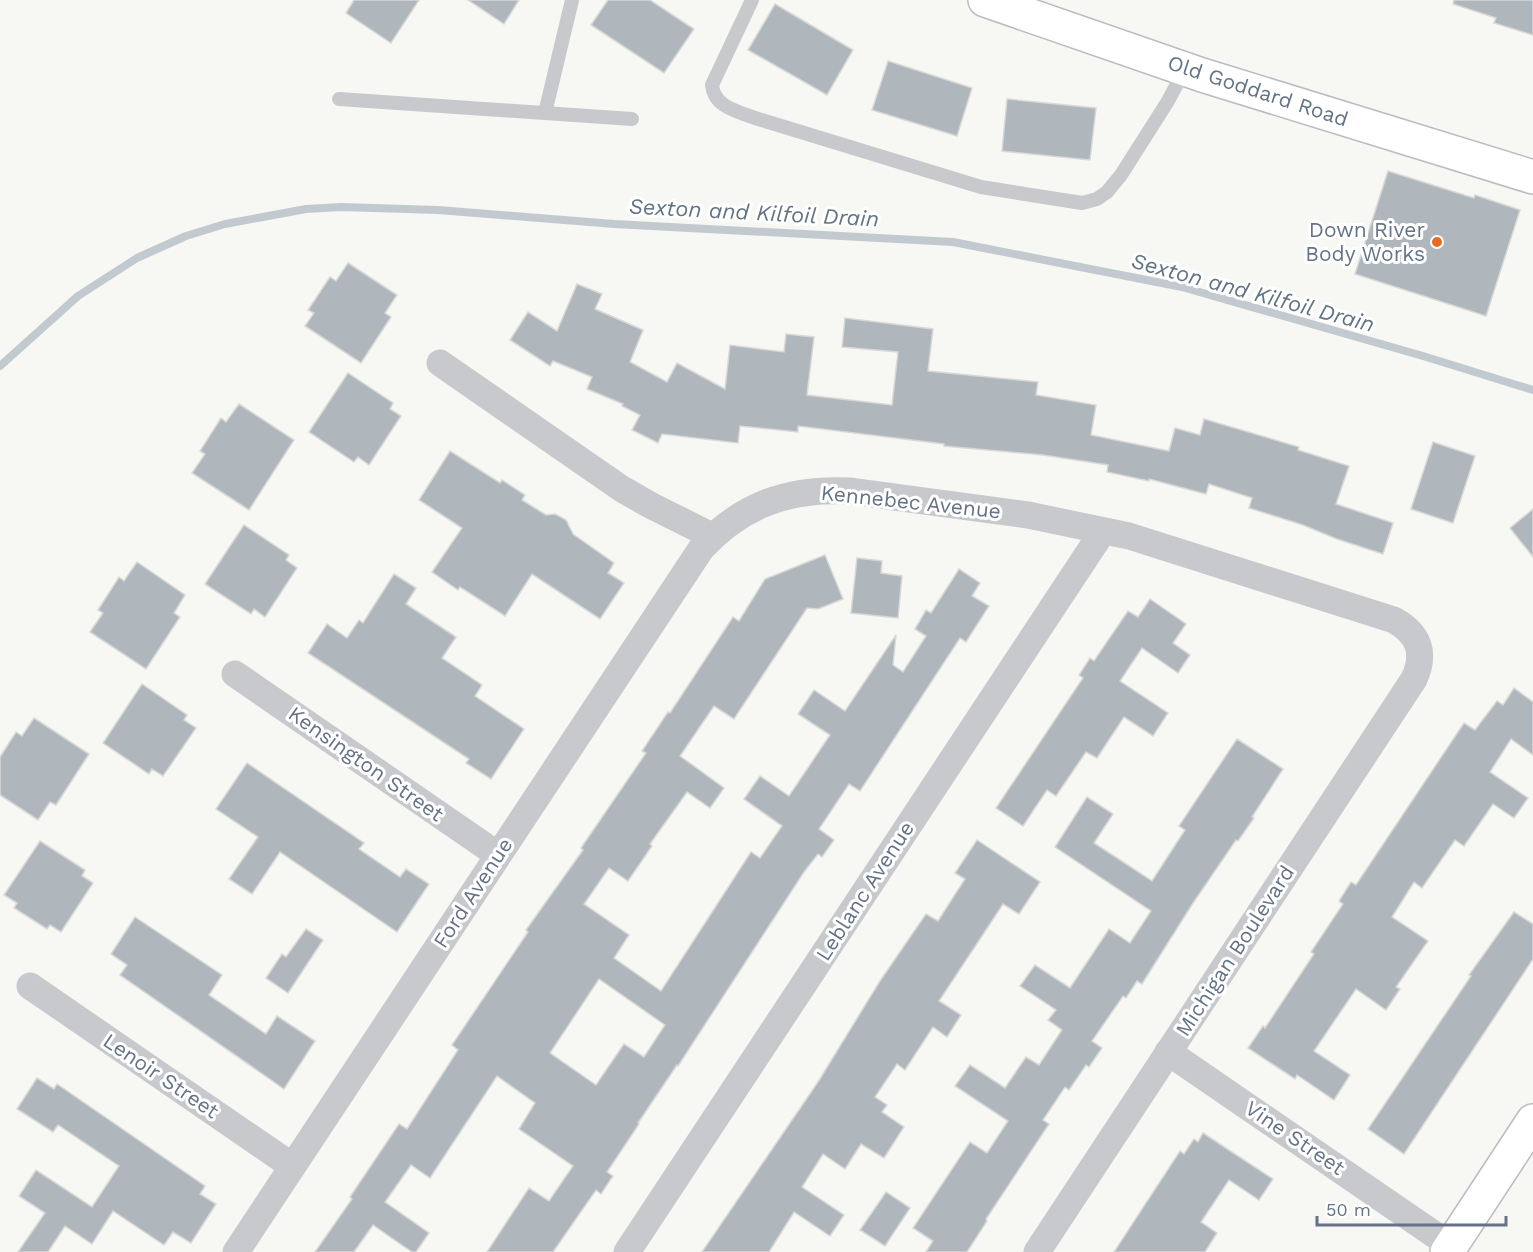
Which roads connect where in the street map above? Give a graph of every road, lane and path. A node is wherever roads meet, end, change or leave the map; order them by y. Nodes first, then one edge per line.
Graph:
1 (572, 0) edge
2 (752, 0) edge
3 (985, 0) edge
4 (1185, 69) junction
5 (339, 99) dead end
6 (545, 113) junction
7 (632, 119) dead end
8 (1533, 177) edge
9 (440, 363) dead end
10 (1103, 531) junction
11 (712, 536) junction
12 (1419, 646) joint
13 (235, 674) dead end
14 (498, 855) junction
15 (30, 986) dead end
16 (1168, 1052) junction
17 (1533, 1121) edge
18 (292, 1166) junction
19 (1449, 1249) edge
20 (236, 1252) edge
21 (627, 1252) edge
22 (1036, 1252) edge

1 - 6 lane
2 - 4 lane
3 - 4 street, Old Goddard Road
4 - 8 street, Old Goddard Road
5 - 6 lane
6 - 7 lane
9 - 11 street
10 - 11 street, Kennebec Avenue
10 - 12 street, Kennebec Avenue
10 - 21 street, Leblanc Avenue
11 - 14 street, Ford Avenue
12 - 16 street, Michigan Boulevard
13 - 14 street, Kensington Street
14 - 18 street, Ford Avenue
15 - 18 street, Lenoir Street
16 - 19 street, Vine Street
16 - 22 street, Michigan Boulevard
17 - 19 street
18 - 20 street, Ford Avenue

